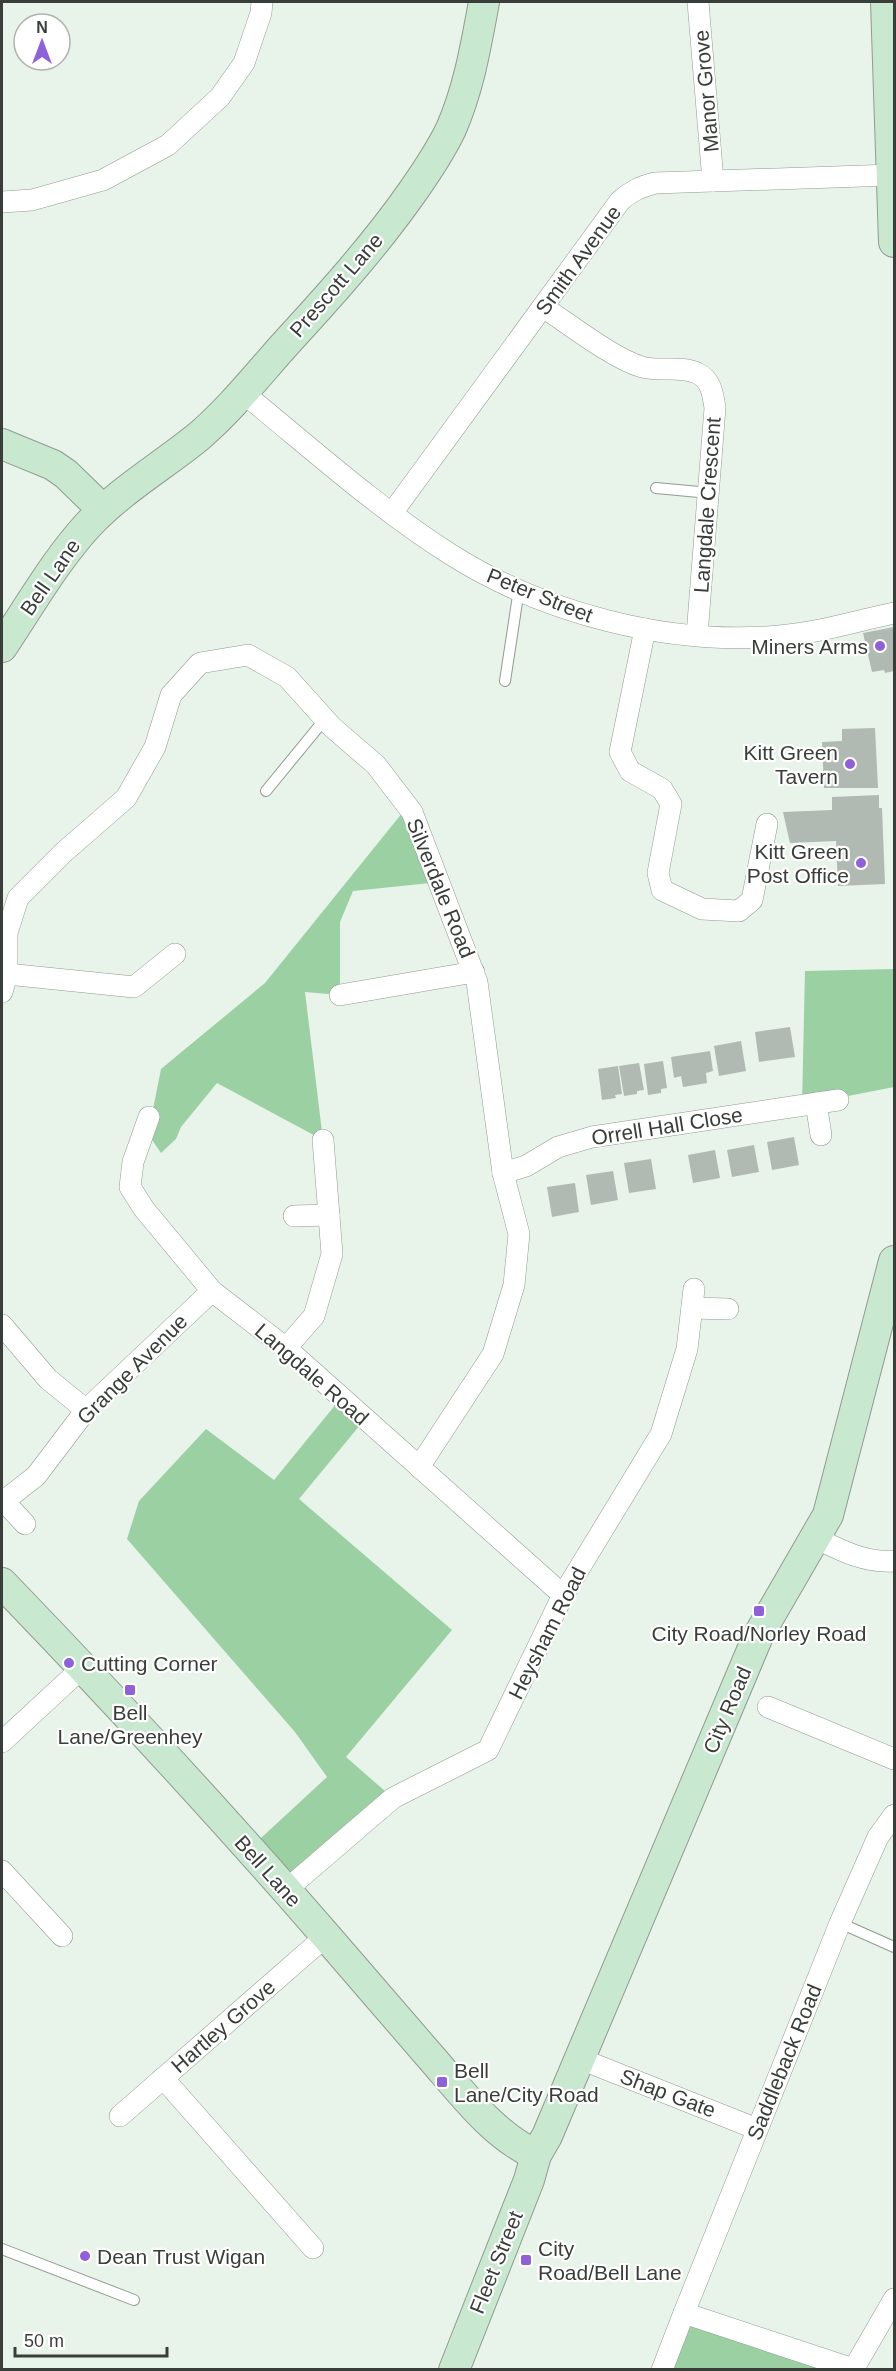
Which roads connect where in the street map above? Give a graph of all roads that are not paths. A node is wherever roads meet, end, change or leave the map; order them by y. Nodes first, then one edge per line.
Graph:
1 (262, 2) edge
2 (484, 2) edge
3 (698, 2) edge
4 (886, 2) edge
5 (892, 175) junction
6 (713, 182) junction
7 (2, 202) edge
8 (894, 242) edge
9 (543, 307) junction
10 (242, 392) junction
11 (2, 444) edge
12 (656, 488) dead end
13 (710, 493) junction
14 (103, 510) junction
15 (392, 513) junction
16 (519, 589) junction
17 (894, 613) edge
18 (645, 629) junction
19 (697, 635) junction
20 (2, 647) edge
21 (505, 681) dead end
22 (325, 719) junction
23 (266, 791) dead end
24 (767, 824) dead end
25 (6, 917) edge
26 (175, 954) dead end
27 (474, 972) junction
28 (4, 983) edge
29 (340, 995) dead end
30 (838, 1100) dead end
31 (816, 1103) junction
32 (149, 1117) dead end
33 (821, 1135) dead end
34 (323, 1140) dead end
35 (503, 1173) junction
36 (329, 1215) junction
37 (294, 1216) dead end
38 (894, 1261) edge
39 (212, 1290) junction
40 (728, 1309) dead end
41 (2, 1325) edge
42 (286, 1348) junction
43 (86, 1410) junction
44 (419, 1467) junction
45 (3, 1500) edge
46 (25, 1524) dead end
47 (814, 1537) junction
48 (894, 1561) edge
49 (2, 1583) edge
50 (564, 1595) junction
51 (83, 1667) junction
52 (768, 1707) dead end
53 (2, 1742) edge
54 (894, 1760) edge
55 (894, 1815) edge
56 (2, 1871) edge
57 (286, 1890) junction
58 (840, 1923) junction
59 (62, 1936) dead end
60 (327, 1936) junction
61 (894, 1947) edge
62 (578, 2058) junction
63 (163, 2078) junction
64 (120, 2116) dead end
65 (757, 2128) junction
66 (536, 2155) junction
67 (2, 2248) edge
68 (313, 2248) dead end
69 (894, 2299) edge
70 (134, 2300) dead end
71 (684, 2313) junction
72 (888, 2318) edge
73 (853, 2369) edge
74 (454, 2370) edge
75 (662, 2370) edge

1 - 7 street
2 - 10 street, Prescott Lane
3 - 6 street, Manor Grove
4 - 5 street
5 - 6 street, Smith Avenue
5 - 8 street
6 - 9 street, Smith Avenue
9 - 13 street, Langdale Crescent
9 - 15 street, Smith Avenue
10 - 14 street, Prescott Lane
10 - 15 street, Peter Street
11 - 14 street
12 - 13 lane
13 - 19 street, Langdale Crescent
14 - 20 street, Bell Lane
15 - 16 street, Peter Street
16 - 18 street, Peter Street
16 - 21 lane
17 - 19 street, Peter Street
18 - 19 street, Peter Street
18 - 24 street
22 - 23 lane
22 - 25 street, Silverdale Road
22 - 27 street, Silverdale Road
25 - 28 street, Silverdale Road
26 - 28 street
27 - 29 street
27 - 35 street, Silverdale Road
30 - 31 street, Orrell Hall Close
31 - 33 street
31 - 35 street, Orrell Hall Close
32 - 39 street, Langdale Road
34 - 36 street
35 - 44 street, Silverdale Road
36 - 37 street
36 - 42 street
38 - 47 street, City Road
39 - 42 street, Langdale Road
39 - 43 street, Grange Avenue
40 - 50 street, Heysham Road
41 - 43 street
42 - 44 street, Langdale Road
43 - 45 street, Grange Avenue
44 - 50 street, Langdale Road
45 - 46 street
47 - 48 street
47 - 62 street, City Road
49 - 51 street, Bell Lane
50 - 57 street, Heysham Road
51 - 53 street
51 - 57 street, Bell Lane
52 - 54 street
55 - 58 street, Saddleback Road
56 - 59 street
57 - 60 street, Bell Lane
58 - 61 lane
58 - 65 street, Saddleback Road
60 - 63 street, Hartley Grove
60 - 66 street, Bell Lane
62 - 65 street, Shap Gate
62 - 66 street, City Road
63 - 64 street, Hartley Grove
63 - 68 street
65 - 71 street, Saddleback Road
66 - 74 street, Fleet Street
67 - 70 lane
69 - 72 street
71 - 73 street
71 - 75 street, Saddleback Road
72 - 73 street

